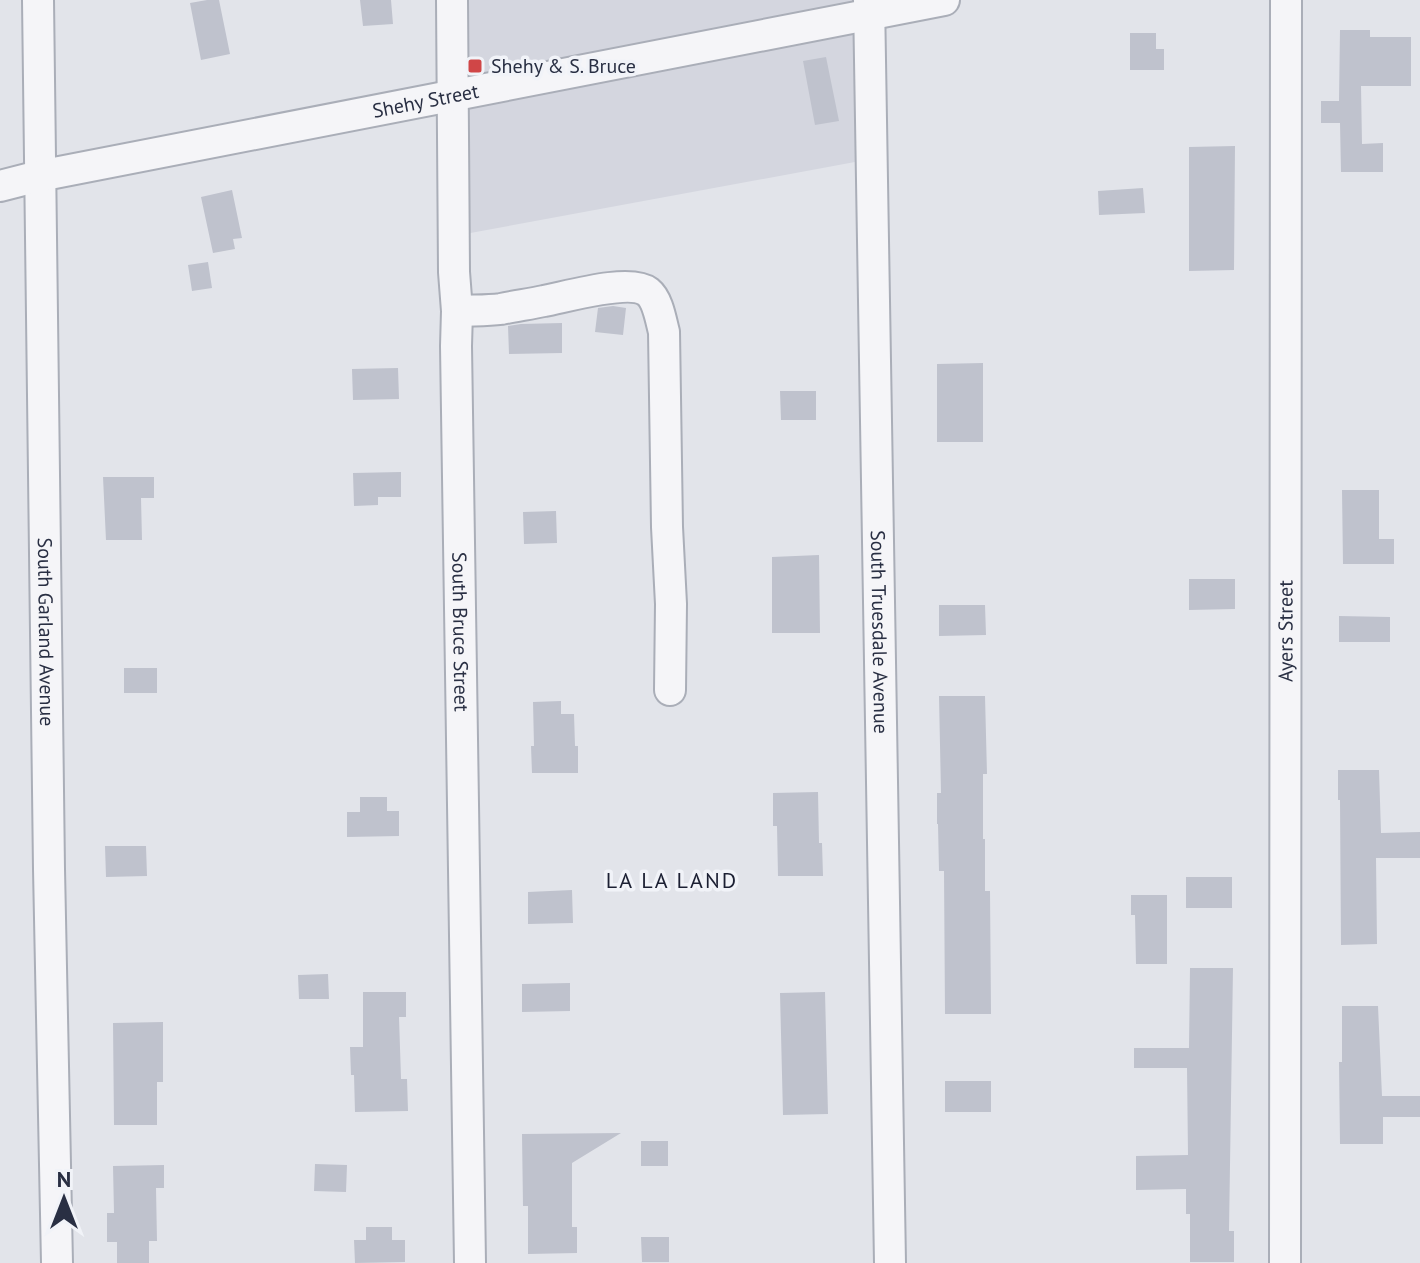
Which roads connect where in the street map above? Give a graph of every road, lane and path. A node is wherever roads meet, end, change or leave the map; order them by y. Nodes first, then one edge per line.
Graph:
1 (38, 0) edge
2 (452, 0) edge
3 (944, 0) edge
4 (1286, 0) edge
5 (869, 7) edge
6 (452, 96) junction
7 (39, 176) junction
8 (0, 186) edge
9 (457, 311) junction
10 (670, 690) dead end
11 (57, 1263) edge
12 (470, 1263) edge
13 (890, 1263) edge
14 (1285, 1263) edge

1 - 7 street, South Garland Avenue
2 - 6 street, South Bruce Street
3 - 5 street, Shehy Street
4 - 14 street, Ayers Street
5 - 6 street, Shehy Street
5 - 13 street, South Truesdale Avenue
6 - 7 street, Shehy Street
6 - 9 street, South Bruce Street
7 - 8 street, Shehy Street
7 - 11 street, South Garland Avenue
9 - 10 street
9 - 12 street, South Bruce Street

